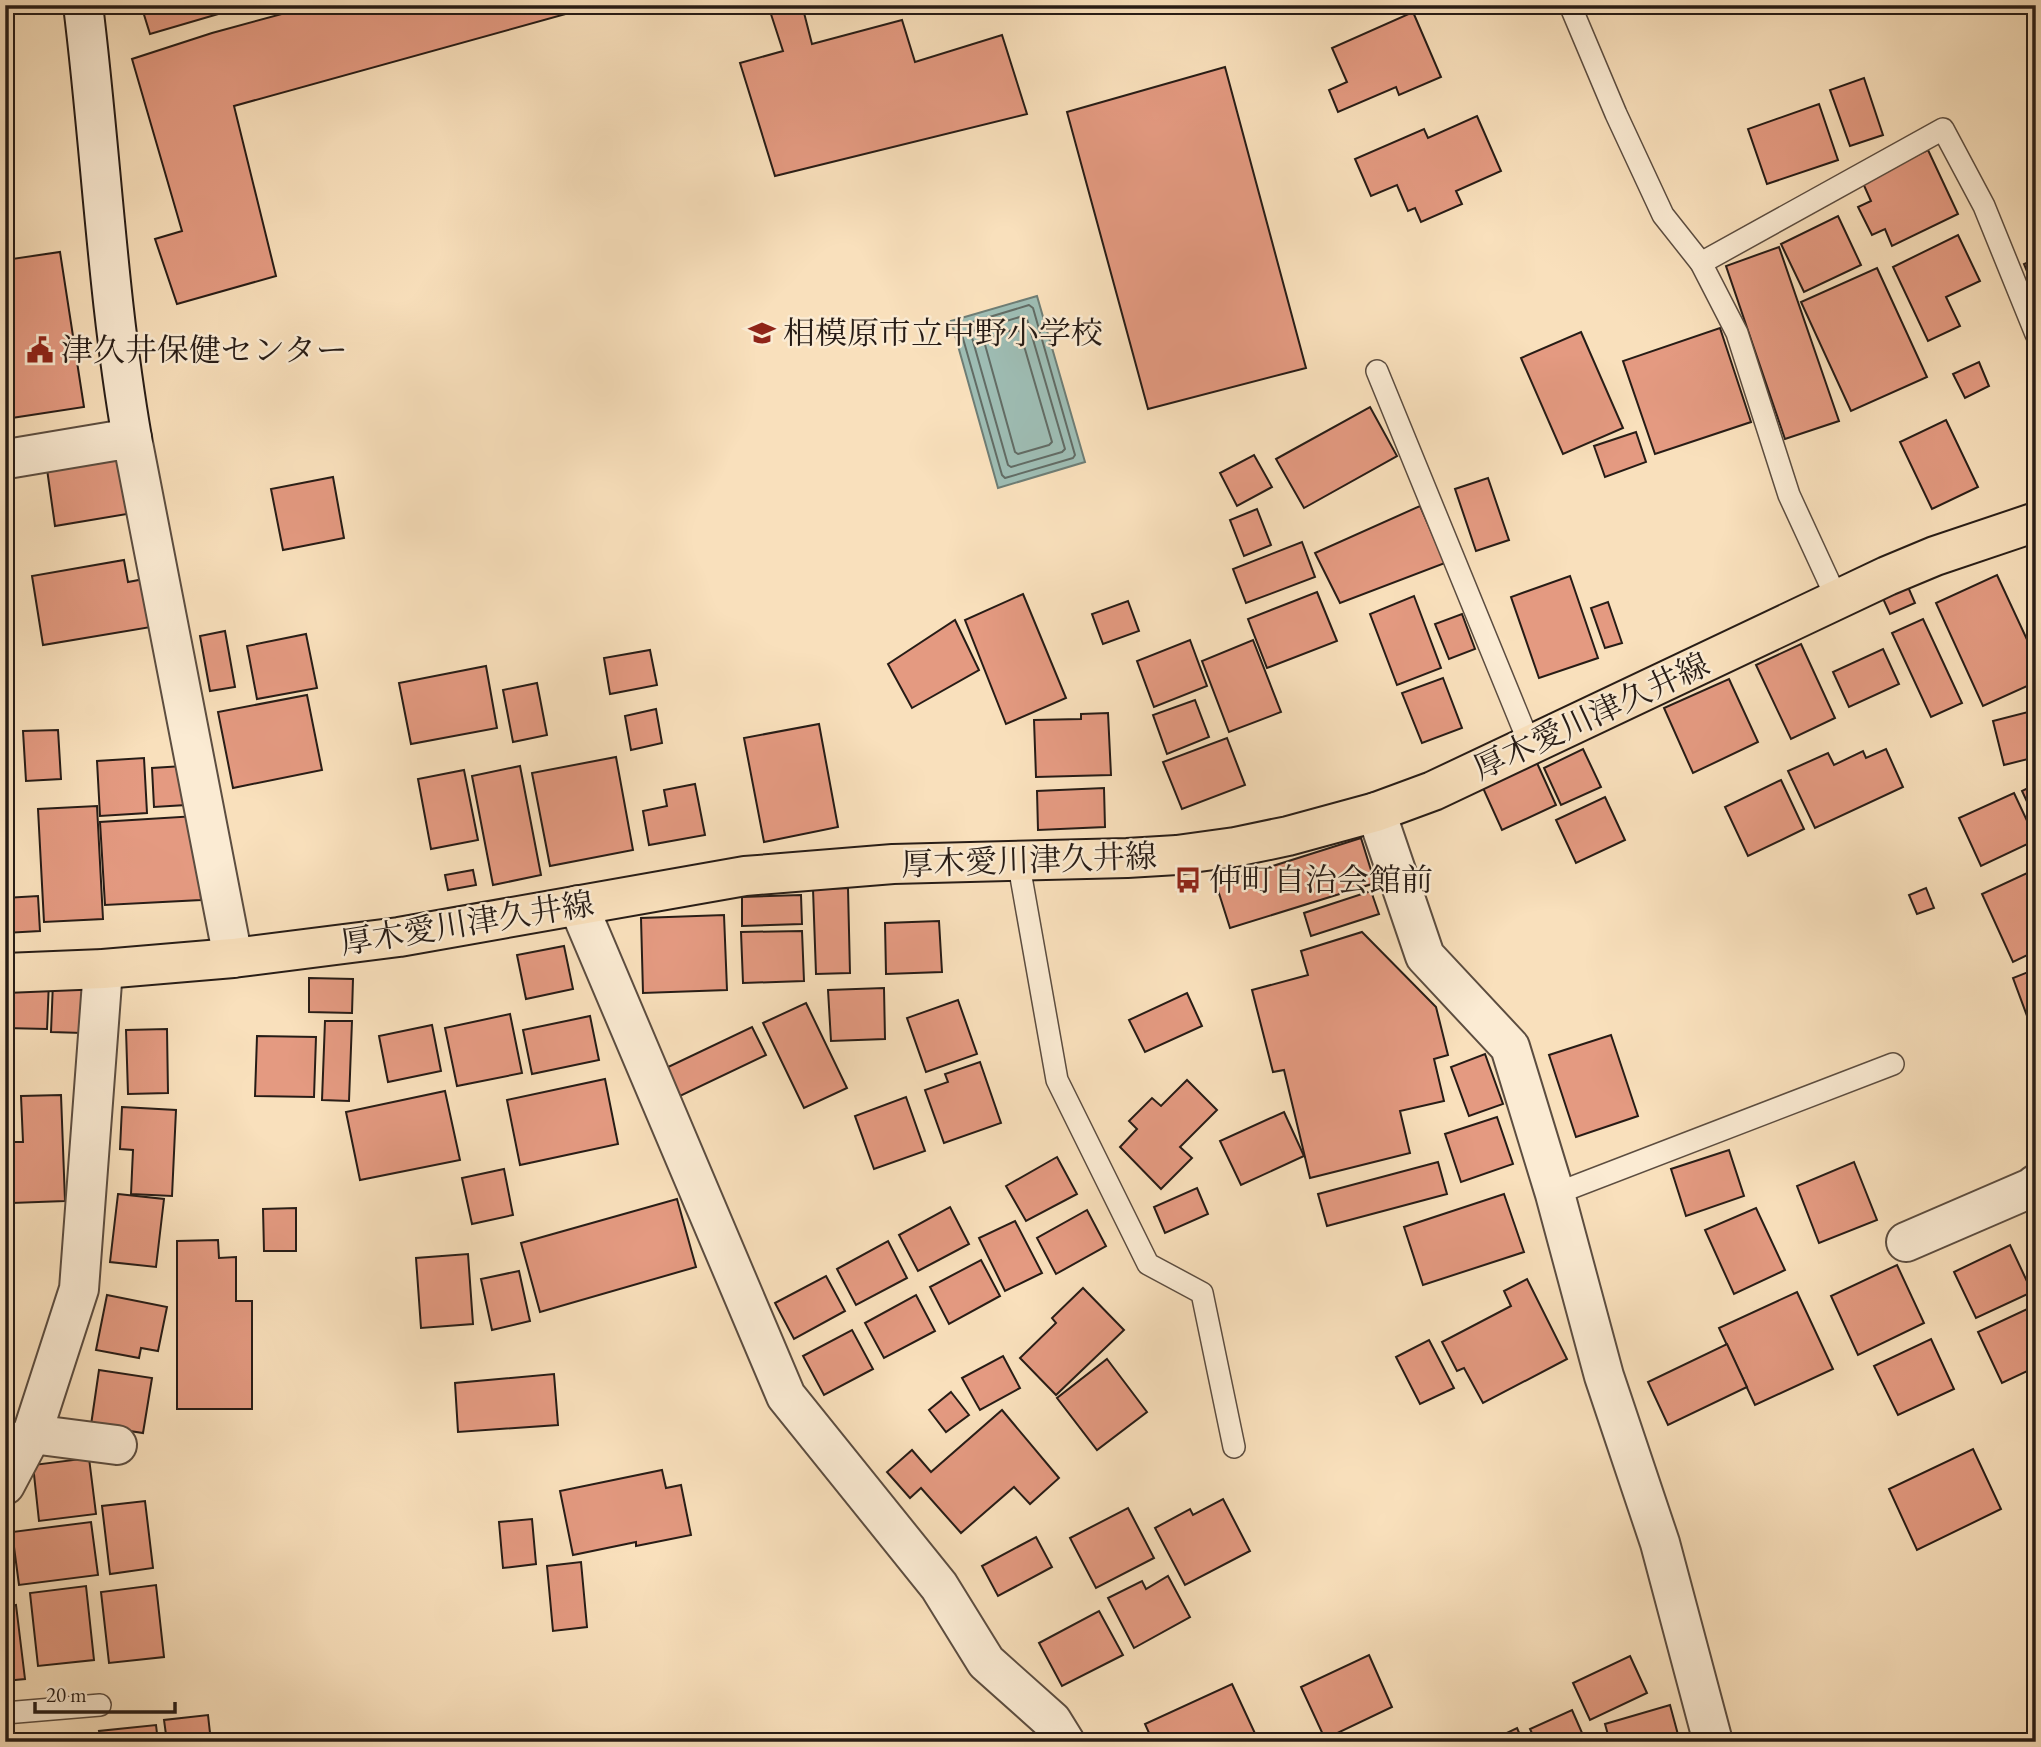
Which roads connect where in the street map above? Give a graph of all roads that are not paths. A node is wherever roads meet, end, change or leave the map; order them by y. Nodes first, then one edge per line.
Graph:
1 (83, 5) edge
2 (1570, 5) edge
3 (1700, 263) junction
4 (2036, 334) edge
5 (1377, 370) dead end
6 (132, 438) junction
7 (5, 457) edge
8 (2036, 522) edge
9 (1837, 599) junction
10 (1530, 745) junction
11 (1376, 811) junction
12 (1018, 860) junction
13 (578, 905) junction
14 (233, 958) junction
15 (103, 969) junction
16 (5, 972) edge
17 (1893, 1064) dead end
18 (2036, 1184) edge
19 (1555, 1194) junction
20 (1906, 1242) dead end
21 (18, 1433) edge
22 (117, 1445) dead end
23 (1234, 1447) dead end
24 (5, 1485) edge
25 (100, 1705) dead end
26 (5, 1713) edge
27 (1065, 1742) edge
28 (1713, 1742) edge

1 - 6 street
2 - 3 lane
3 - 4 lane
3 - 9 lane
5 - 10 lane
6 - 7 street
6 - 14 street
8 - 9 main road, 厚木愛川津久井線
9 - 10 main road, 厚木愛川津久井線
10 - 11 main road, 厚木愛川津久井線
11 - 12 main road, 厚木愛川津久井線
11 - 19 street
12 - 13 main road, 厚木愛川津久井線
12 - 23 lane
13 - 14 main road, 厚木愛川津久井線
13 - 27 street
14 - 15 main road, 厚木愛川津久井線
15 - 16 main road, 厚木愛川津久井線
15 - 21 street
17 - 19 lane
18 - 20 street
19 - 28 street
21 - 22 street
21 - 24 street
25 - 26 lane

